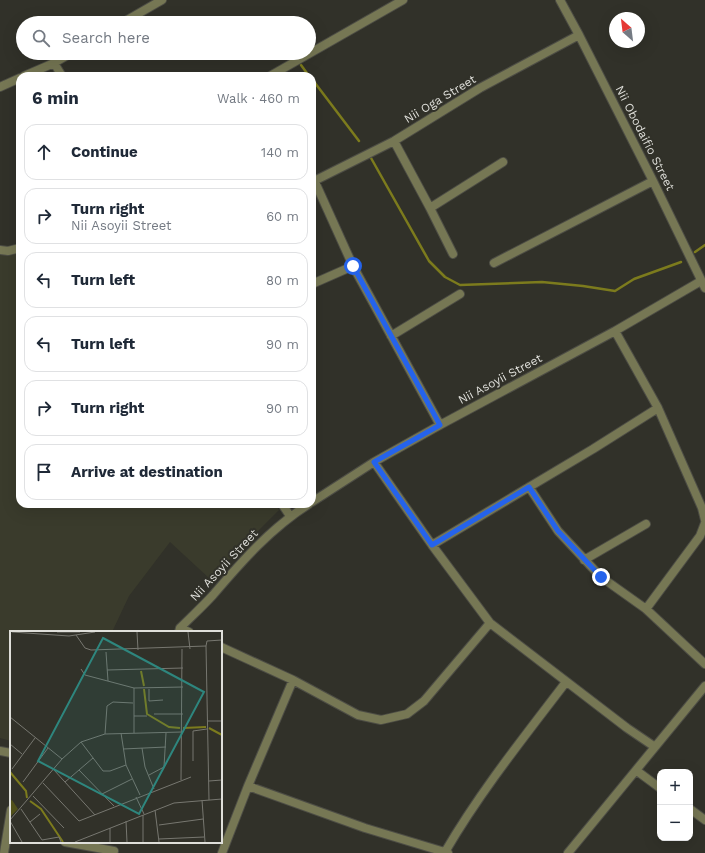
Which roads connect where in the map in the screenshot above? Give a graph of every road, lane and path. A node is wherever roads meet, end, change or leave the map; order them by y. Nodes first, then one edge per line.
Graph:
1 (162, 0) edge
2 (403, 0) edge
3 (560, 0) edge
4 (134, 16) edge
5 (579, 35) junction
6 (316, 50) edge
7 (59, 60) edge
8 (298, 60) edge
9 (54, 63) junction
10 (33, 72) edge
11 (60, 72) edge
12 (277, 72) edge
13 (16, 80) edge
14 (0, 86) edge
15 (394, 141) junction
16 (503, 162) dead end
17 (316, 180) edge
18 (654, 181) junction
19 (316, 188) edge
20 (430, 208) junction
21 (16, 249) edge
22 (0, 250) edge
23 (453, 254) dead end
24 (494, 263) dead end
25 (353, 266) junction
26 (316, 282) edge
27 (703, 284) edge
28 (460, 294) dead end
29 (615, 331) junction
30 (391, 336) junction
31 (658, 408) junction
32 (440, 425) junction
33 (374, 462) junction
34 (529, 487) junction
35 (316, 499) edge
36 (285, 508) edge
37 (303, 508) edge
38 (290, 516) junction
39 (705, 520) edge
40 (705, 523) edge
41 (646, 524) dead end
42 (432, 545) junction
43 (584, 560) junction
44 (646, 609) junction
45 (490, 623) junction
46 (180, 630) edge
47 (222, 647) edge
48 (705, 664) edge
49 (293, 680) junction
50 (566, 682) junction
51 (705, 686) edge
52 (655, 747) junction
53 (0, 751) edge
54 (10, 753) edge
55 (637, 771) junction
56 (248, 786) junction
57 (657, 786) edge
58 (693, 811) edge
59 (10, 816) edge
60 (705, 820) edge
61 (73, 843) edge
62 (114, 848) edge
63 (446, 852) edge
64 (4, 853) edge
65 (222, 853) edge
66 (568, 853) edge

1 - 4 street
2 - 6 street
3 - 5 street, Nii Obodaifio Street
5 - 15 street, Nii Oga Street
5 - 18 street, Nii Obodaifio Street
7 - 9 street
8 - 12 street
9 - 10 street
9 - 11 street
13 - 14 street
15 - 17 street, Nii Oga Street
15 - 20 street
16 - 20 street
18 - 24 street
18 - 27 street, Nii Obodaifio Street
19 - 25 street
20 - 23 street
21 - 22 street
25 - 26 street
25 - 30 street
27 - 29 street, Nii Asoyii Street
28 - 30 street
29 - 31 street
29 - 32 street, Nii Asoyii Street
30 - 32 street
31 - 34 street
31 - 39 street
32 - 33 street, Nii Asoyii Street
33 - 35 street, Nii Asoyii Street
33 - 42 street
34 - 42 street
34 - 43 street
36 - 38 street
37 - 38 street, Nii Asoyii Street
38 - 46 street, Nii Asoyii Street
40 - 44 street
41 - 43 street
42 - 45 street
43 - 44 street
44 - 48 street
45 - 49 street
45 - 50 street
47 - 49 street
49 - 56 street
50 - 52 street
50 - 63 street
51 - 52 street
52 - 55 street
53 - 54 street
55 - 57 street
55 - 66 street
56 - 63 street
56 - 65 street
58 - 60 street
59 - 64 street
61 - 62 street

